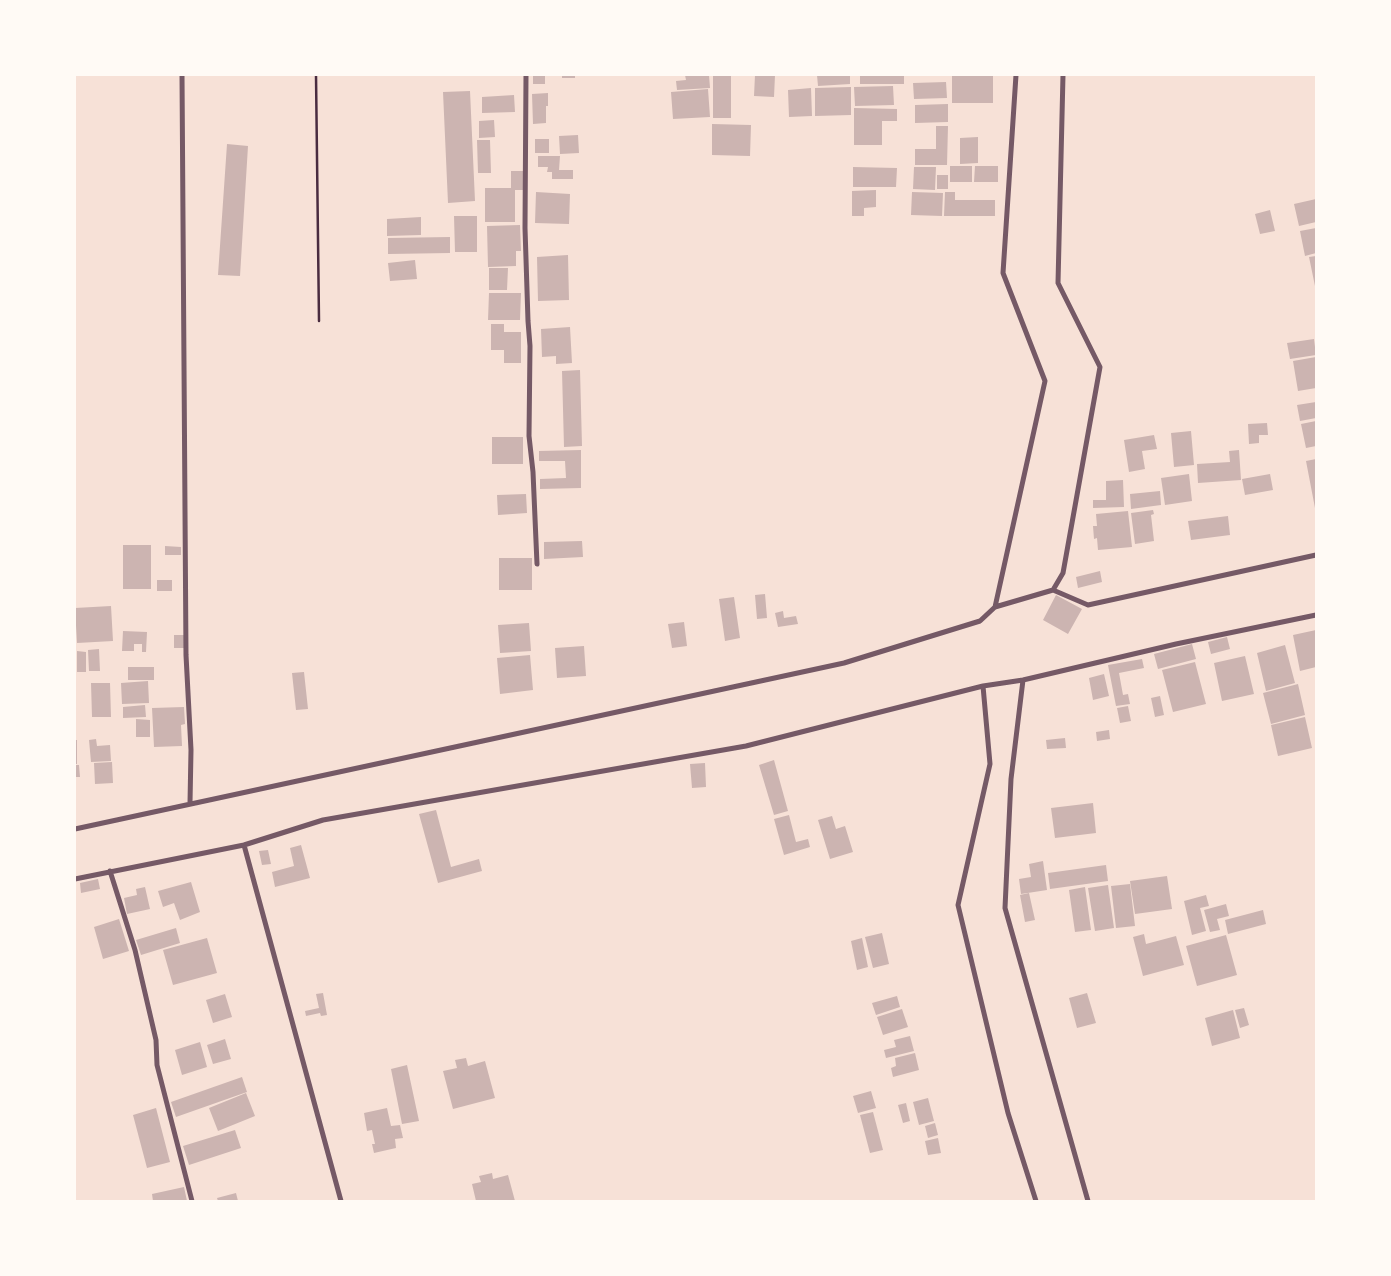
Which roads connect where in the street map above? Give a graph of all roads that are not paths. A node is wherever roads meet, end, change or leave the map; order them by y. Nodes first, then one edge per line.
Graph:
1 (182, 75) edge
2 (526, 75) edge
3 (1016, 75) edge
4 (1063, 75) edge
5 (1316, 555) edge
6 (537, 564) dead end
7 (1053, 590) junction
8 (995, 607) junction
9 (1316, 615) edge
10 (1023, 680) junction
11 (983, 686) junction
12 (190, 803) junction
13 (75, 829) edge
14 (244, 845) junction
15 (110, 871) junction
16 (75, 879) edge
17 (192, 1201) edge
18 (341, 1201) edge
19 (1036, 1201) edge
20 (1088, 1201) edge

1 - 12 street
2 - 6 street
3 - 8 street
4 - 7 street
5 - 7 street
7 - 8 street
8 - 12 street
9 - 10 street
10 - 11 street
10 - 20 street
11 - 14 street
11 - 19 street
12 - 13 street
14 - 15 street
14 - 18 street
15 - 16 street
15 - 17 street

